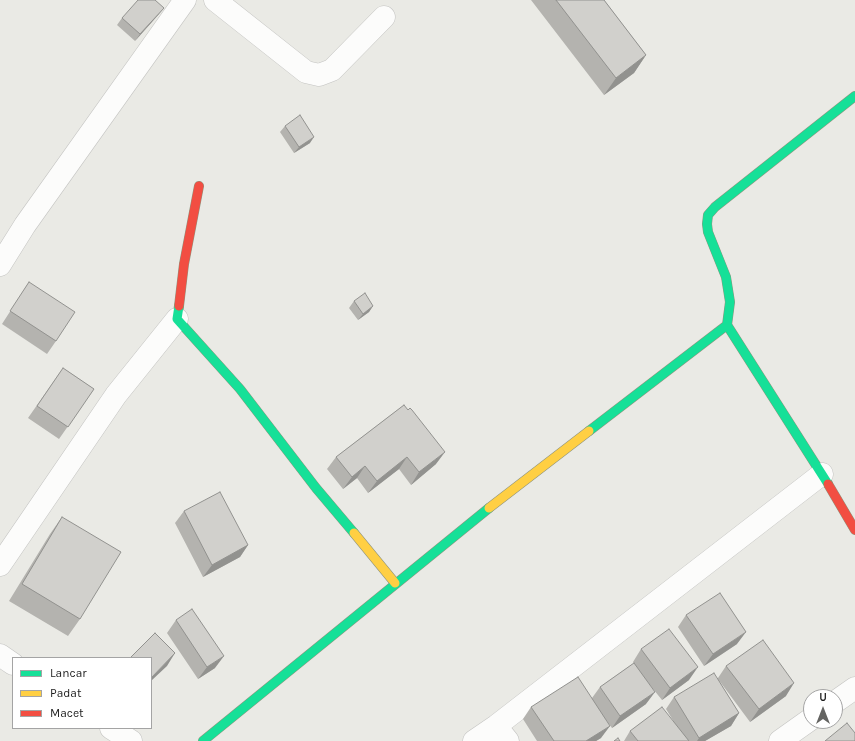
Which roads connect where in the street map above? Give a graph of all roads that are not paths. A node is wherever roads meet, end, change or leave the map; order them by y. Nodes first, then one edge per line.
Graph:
1 (186, 0) edge
2 (215, 0) edge
3 (384, 17) dead end
4 (855, 96) edge
5 (199, 186) dead end
6 (0, 265) edge
7 (178, 319) junction
8 (727, 325) junction
9 (822, 474) junction
10 (855, 530) edge
11 (0, 565) edge
12 (395, 583) junction
13 (0, 655) edge
14 (12, 663) edge
15 (855, 688) edge
16 (843, 696) edge
17 (803, 725) edge
18 (113, 729) edge
19 (502, 733) edge
20 (131, 741) edge
21 (203, 741) edge
22 (474, 741) edge
23 (780, 741) edge

1 - 6 street
2 - 3 street
4 - 8 street
5 - 7 street
7 - 11 street
7 - 12 street
8 - 9 street
8 - 12 street
9 - 10 street
9 - 19 street
12 - 21 street
13 - 14 street
15 - 16 street
17 - 23 street
18 - 20 street
19 - 22 street

